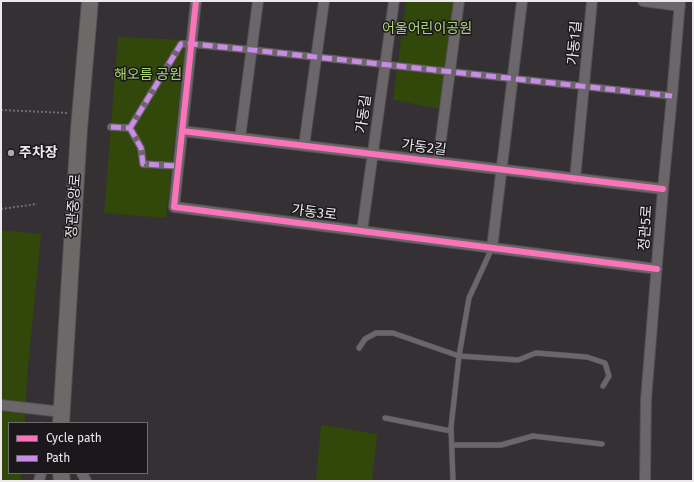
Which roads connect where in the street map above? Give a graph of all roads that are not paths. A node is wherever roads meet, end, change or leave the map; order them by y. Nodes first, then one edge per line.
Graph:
1 (90, 1) edge
2 (196, 1) edge
3 (258, 1) edge
4 (324, 1) edge
5 (394, 1) edge
6 (460, 1) edge
7 (522, 1) edge
8 (592, 1) edge
9 (643, 1) edge
10 (680, 3) edge
11 (192, 44) junction
12 (252, 50) junction
13 (316, 57) junction
14 (385, 65) junction
15 (451, 72) junction
16 (512, 79) junction
17 (585, 87) junction
18 (672, 96) junction
19 (111, 127) dead end
20 (130, 128) junction
21 (182, 131) junction
22 (240, 138) junction
23 (304, 146) junction
24 (373, 154) junction
25 (438, 162) junction
26 (178, 166) junction
27 (501, 170) junction
28 (575, 179) junction
29 (663, 189) junction
30 (362, 231) junction
31 (492, 248) junction
32 (657, 269) junction
33 (359, 348) dead end
34 (459, 356) junction
35 (603, 386) dead end
36 (1, 404) edge
37 (385, 418) dead end
38 (62, 420) edge
39 (451, 431) junction
40 (602, 444) dead end
41 (452, 445) junction
42 (453, 481) edge
43 (645, 481) edge

1 - 38 highway, 정관중앙로
2 - 11 street, 가동3로
3 - 12 street
4 - 13 street
5 - 14 street, 가동길
6 - 15 street
7 - 16 street
8 - 17 street, 가동1길
9 - 10 street
10 - 18 street, 정관5로
11 - 12 street
11 - 20 street
11 - 21 street, 가동3로
12 - 13 street
12 - 22 street
13 - 14 street
13 - 23 street
14 - 15 street
14 - 24 street, 가동길
15 - 16 street
15 - 25 street, 가동2길
16 - 17 street
16 - 27 street
17 - 18 street
17 - 28 street
18 - 29 street, 정관5로
19 - 20 street
20 - 26 street
21 - 22 street, 가동2길
21 - 26 street, 가동3로
22 - 23 street, 가동2길
23 - 24 street, 가동2길
24 - 25 street, 가동2길
24 - 30 street, 가동길
25 - 27 street, 가동2길
26 - 30 street, 가동3로
27 - 28 street, 가동2길
27 - 31 street
28 - 29 street, 가동2길
29 - 32 street, 정관5로
30 - 31 street, 가동3로
31 - 32 street, 가동3로
31 - 34 lane
32 - 43 street, 정관5로
33 - 34 lane
34 - 35 lane
34 - 39 lane
36 - 38 street, 정관중앙로
37 - 39 lane
39 - 41 lane
40 - 41 lane
41 - 42 lane

